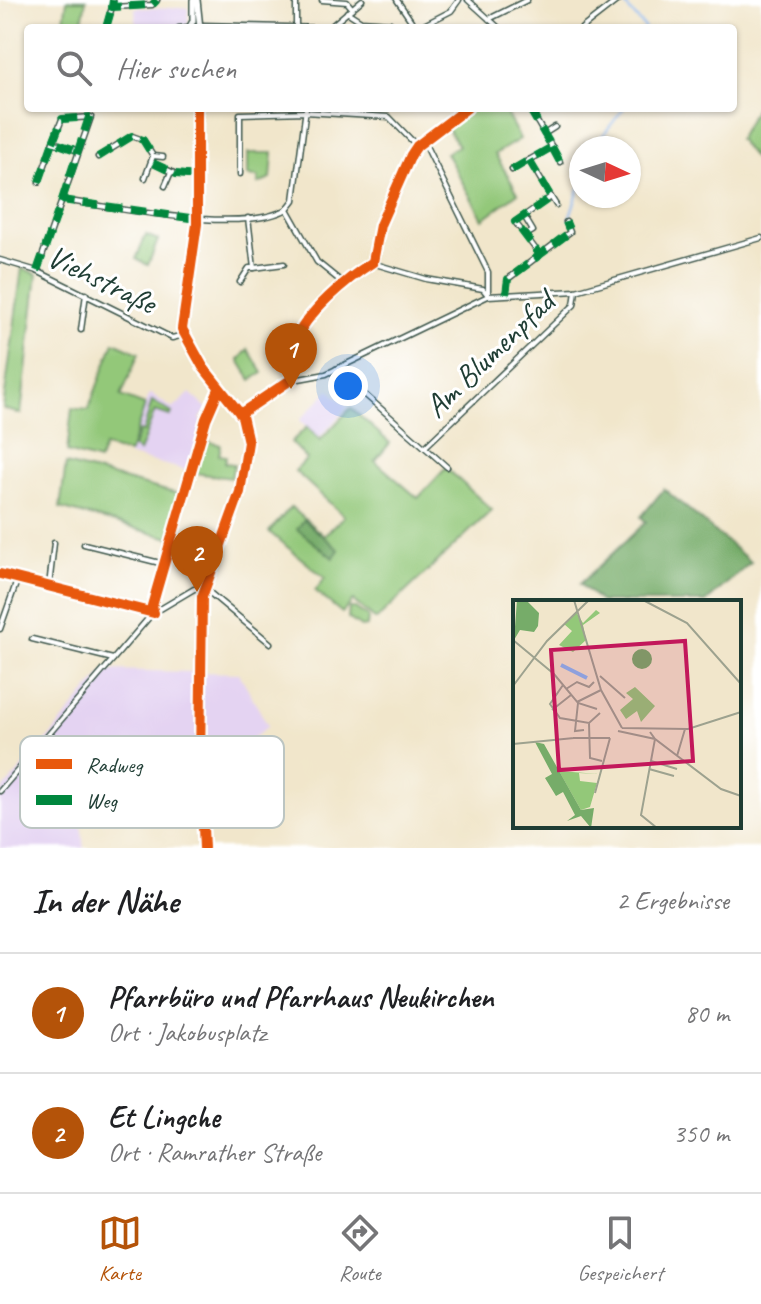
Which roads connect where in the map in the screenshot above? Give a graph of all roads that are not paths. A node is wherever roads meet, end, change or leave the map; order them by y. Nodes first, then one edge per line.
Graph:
1 (113, 0) edge
2 (157, 0) edge
3 (195, 0) edge
4 (296, 0) edge
5 (322, 0) edge
6 (362, 0) edge
7 (397, 0) edge
8 (459, 0) edge
9 (468, 0) edge
10 (527, 0) edge
11 (618, 0) edge
12 (112, 7) junction
13 (352, 8) junction
14 (347, 12) junction
15 (489, 19) junction
16 (390, 23) dead end
17 (107, 24) edge
18 (198, 24) edge
19 (296, 24) edge
20 (332, 24) edge
21 (414, 24) edge
22 (425, 24) edge
23 (495, 24) edge
24 (587, 24) edge
25 (197, 112) edge
26 (272, 112) edge
27 (305, 112) edge
28 (330, 112) edge
29 (462, 112) edge
30 (531, 112) edge
31 (539, 112) edge
32 (533, 115) junction
33 (555, 127) dead end
34 (544, 134) junction
35 (424, 141) junction
36 (53, 142) junction
37 (417, 146) junction
38 (552, 147) junction
39 (78, 151) junction
40 (153, 156) junction
41 (98, 157) dead end
42 (163, 157) dead end
43 (529, 160) junction
44 (560, 162) dead end
45 (153, 163) junction
46 (512, 170) dead end
47 (171, 172) junction
48 (240, 174) dead end
49 (197, 176) junction
50 (145, 178) dead end
51 (39, 182) dead end
52 (165, 186) dead end
53 (551, 197) junction
54 (62, 200) junction
55 (556, 205) dead end
56 (287, 209) junction
57 (524, 216) junction
58 (248, 218) junction
59 (197, 219) junction
60 (566, 222) dead end
61 (526, 235) junction
62 (761, 238) edge
63 (540, 255) junction
64 (0, 260) edge
65 (372, 263) junction
66 (284, 264) dead end
67 (254, 268) junction
68 (37, 271) junction
69 (240, 282) dead end
70 (343, 283) junction
71 (576, 291) junction
72 (86, 294) junction
73 (506, 294) junction
74 (488, 296) junction
75 (81, 330) dead end
76 (184, 335) junction
77 (336, 369) junction
78 (292, 379) junction
79 (219, 389) junction
80 (240, 414) junction
81 (425, 447) junction
82 (447, 467) dead end
83 (54, 543) dead end
84 (84, 544) dead end
85 (164, 564) junction
86 (0, 574) edge
87 (18, 578) junction
88 (49, 586) junction
89 (204, 588) junction
90 (154, 613) junction
91 (0, 629) edge
92 (32, 639) dead end
93 (270, 643) dead end
94 (113, 659) junction
95 (48, 736) edge
96 (201, 736) edge
97 (20, 768) edge
98 (0, 791) edge
99 (203, 828) edge
100 (204, 848) edge

1 - 12 street
2 - 12 street
3 - 18 street
4 - 19 street
5 - 13 street
6 - 13 street
7 - 21 street
8 - 22 street
9 - 15 street
10 - 15 street
11 - 24 street
12 - 17 street
13 - 14 street
14 - 16 street
14 - 20 street
15 - 23 street
25 - 49 street
26 - 48 street
27 - 56 street
28 - 37 street
29 - 35 street
30 - 32 street
31 - 32 street
32 - 34 street
33 - 34 street
34 - 38 street
35 - 37 street
35 - 74 street
36 - 39 street
36 - 39 street
36 - 51 street
37 - 65 street
38 - 43 street
38 - 44 street
39 - 54 street
40 - 41 street
40 - 42 street
40 - 45 street
43 - 46 street
43 - 53 street
45 - 47 street
45 - 50 street
47 - 49 street
47 - 52 street
49 - 59 street
53 - 55 street
53 - 57 street
54 - 59 street
54 - 68 street
56 - 58 street
56 - 70 street
57 - 61 street
57 - 61 street
58 - 59 street
58 - 67 street
59 - 76 street
60 - 63 street
61 - 63 street
62 - 71 street
63 - 73 street
64 - 68 street, Viehstraße
65 - 70 street
65 - 74 street
66 - 67 street
67 - 69 street
68 - 72 street, Viehstraße
70 - 78 street
71 - 73 street
71 - 81 street, Am Blumenpfad
72 - 75 street
72 - 76 street, Viehstraße
73 - 74 street
74 - 77 street
76 - 79 street
77 - 78 street
77 - 81 street
78 - 80 street
79 - 80 street
79 - 85 street
80 - 89 street
81 - 82 street
83 - 88 street
84 - 85 street
85 - 90 street
86 - 87 street
87 - 88 street
87 - 91 street
88 - 90 street
89 - 90 street
89 - 93 street
89 - 96 street
90 - 94 street
92 - 94 street
94 - 95 street
97 - 98 street
99 - 100 street

